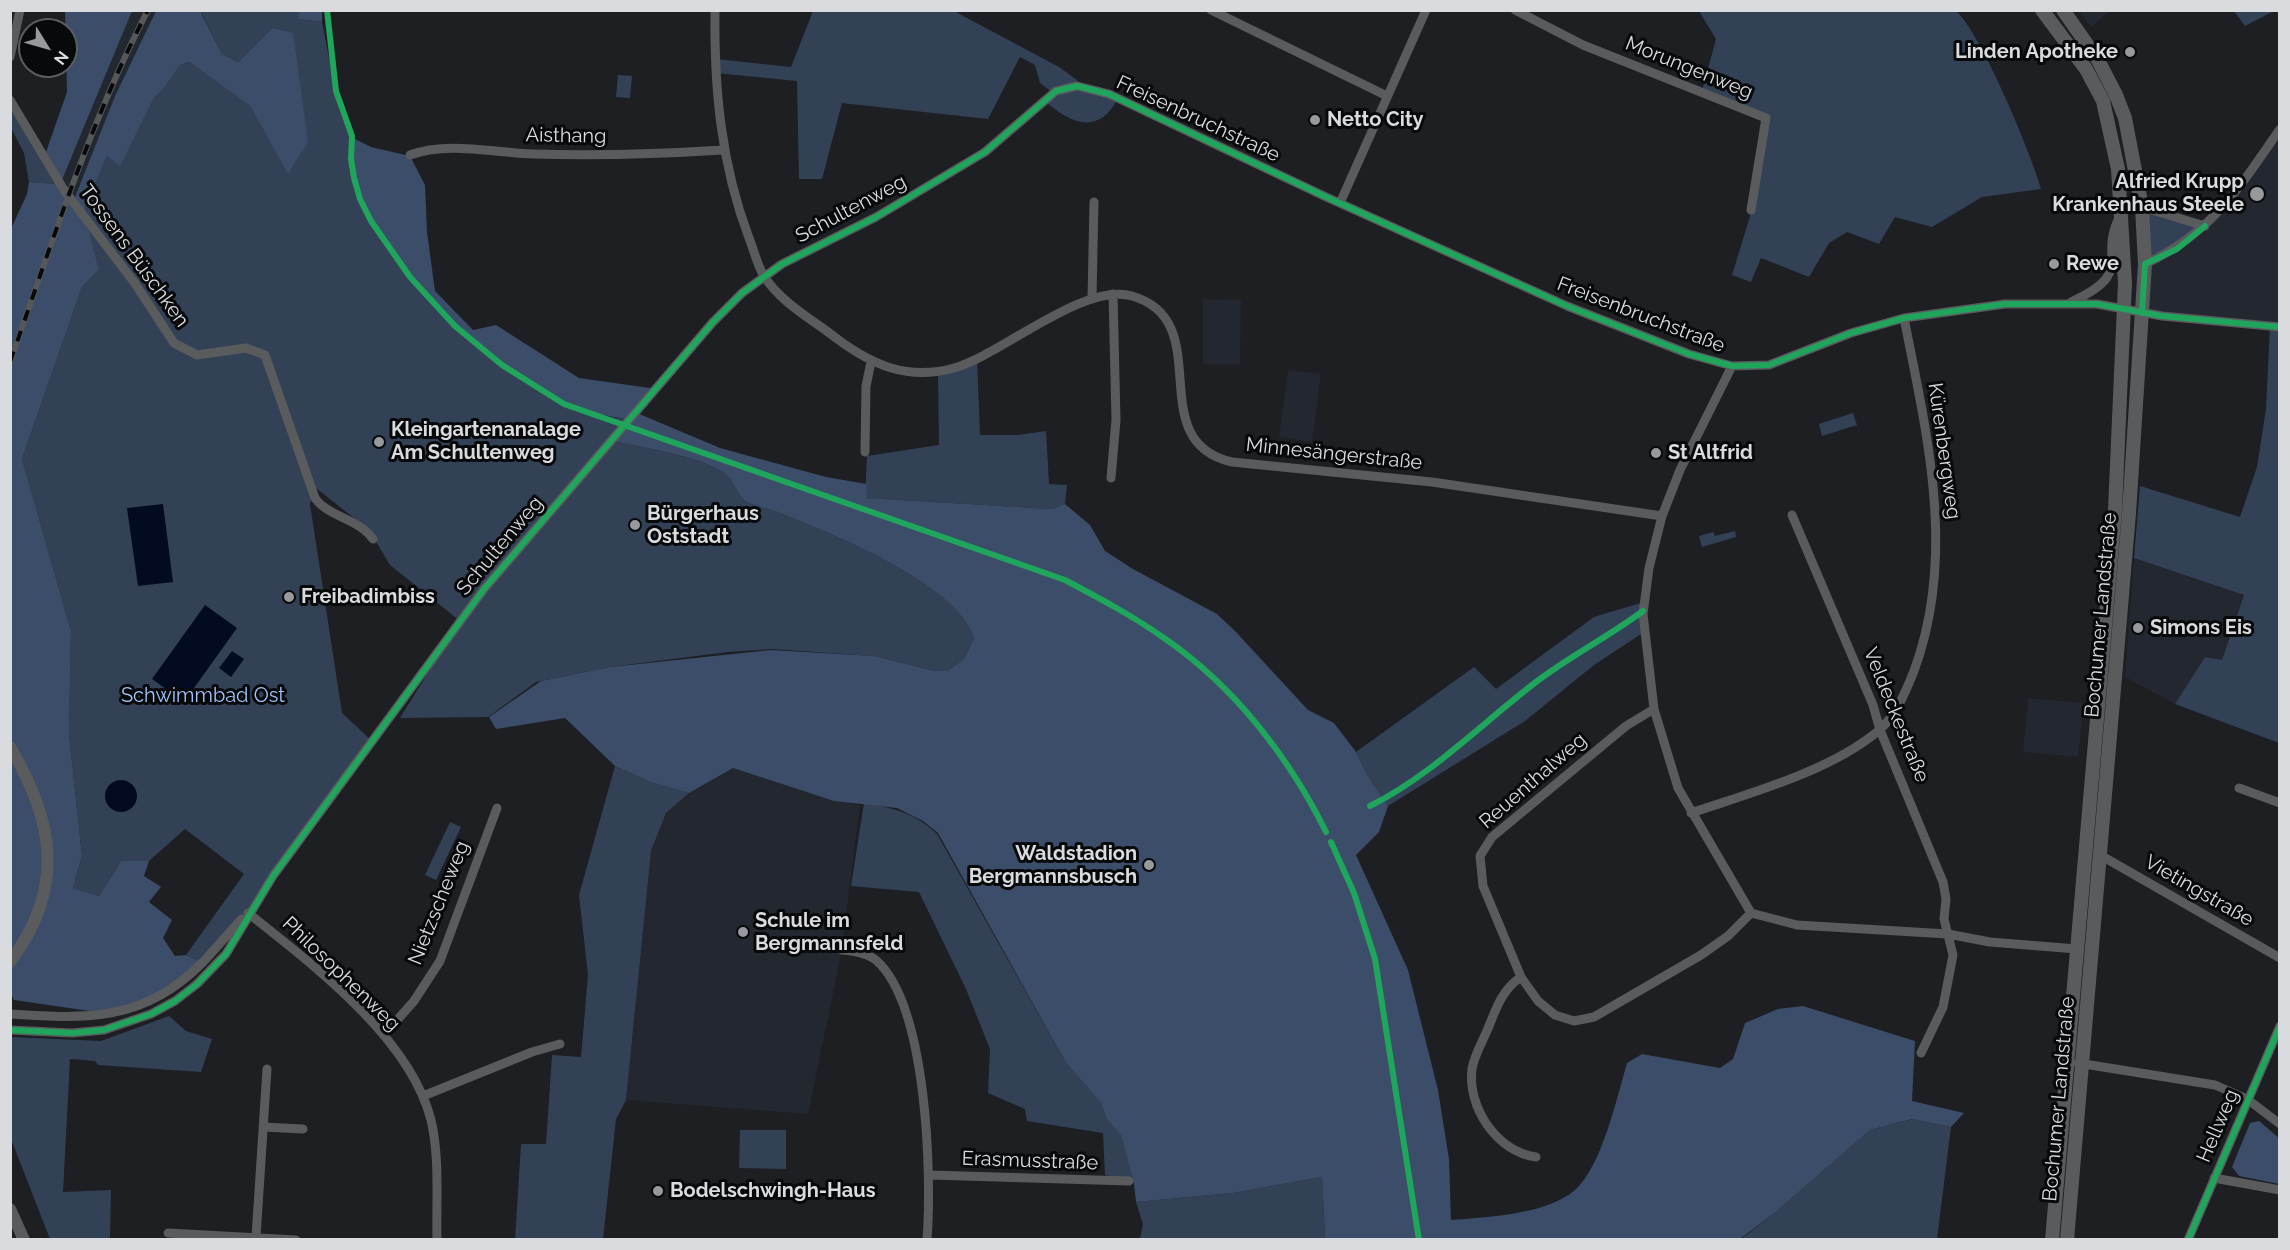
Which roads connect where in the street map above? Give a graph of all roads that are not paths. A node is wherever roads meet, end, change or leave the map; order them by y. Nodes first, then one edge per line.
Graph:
1 (20, 10) edge
2 (715, 10) edge
3 (1211, 10) edge
4 (1426, 10) edge
5 (1515, 10) edge
6 (2042, 10) edge
7 (2063, 10) edge
8 (10, 57) edge
9 (1061, 89) joint
10 (1387, 96) junction
11 (10, 100) edge
12 (2280, 129) edge
13 (723, 150) junction
14 (410, 155) dead end
15 (1094, 202) dead end
16 (1340, 203) junction
17 (2142, 207) junction
18 (1751, 210) dead end
19 (2121, 213) junction
20 (2205, 226) junction
21 (2145, 264) junction
22 (764, 276) junction
23 (1113, 294) junction
24 (1092, 298) junction
25 (2067, 304) junction
26 (2124, 310) junction
27 (2142, 313) junction
28 (1904, 318) junction
29 (2280, 327) edge
30 (871, 362) junction
31 (1732, 366) junction
32 (866, 452) dead end
33 (1111, 478) dead end
34 (1792, 515) dead end
35 (1662, 516) junction
36 (373, 539) dead end
37 (1654, 709) junction
38 (1880, 730) junction
39 (10, 747) edge
40 (2239, 788) dead end
41 (2280, 802) edge
42 (497, 808) dead end
43 (1691, 813) junction
44 (2100, 855) junction
45 (248, 913) junction
46 (1751, 913) junction
47 (1948, 934) junction
48 (842, 950) dead end
49 (2077, 950) junction
50 (2280, 958) edge
51 (10, 962) edge
52 (1521, 977) junction
53 (10, 1014) edge
54 (2280, 1026) edge
55 (10, 1030) edge
56 (384, 1035) junction
57 (560, 1044) dead end
58 (1921, 1053) dead end
59 (2067, 1063) junction
60 (2082, 1064) junction
61 (267, 1069) dead end
62 (423, 1096) junction
63 (2247, 1100) junction
64 (2280, 1124) edge
65 (263, 1127) junction
66 (303, 1129) dead end
67 (1536, 1156) dead end
68 (930, 1175) junction
69 (2214, 1178) junction
70 (1129, 1182) dead end
71 (2280, 1190) edge
72 (10, 1209) edge
73 (168, 1233) dead end
74 (256, 1237) junction
75 (24, 1239) edge
76 (296, 1239) edge
77 (436, 1239) edge
78 (927, 1239) edge
79 (2052, 1239) edge
80 (2067, 1239) edge
81 (2188, 1239) edge

1 - 8 street
2 - 13 street
3 - 10 street
4 - 10 street
5 - 18 street, Morungenweg
6 - 19 main road, Bochumer Landstraße
7 - 17 main road, Bochumer Landstraße
9 - 16 street, Freisenbruchstraße
9 - 22 street, Schultenweg
10 - 16 street
11 - 36 street, Tossens Büschken
12 - 20 street
13 - 14 street, Aisthang
13 - 22 street
15 - 24 street
16 - 31 street, Freisenbruchstraße
17 - 20 street
17 - 21 main road, Bochumer Landstraße
19 - 25 street, Bochumer Landstraße
19 - 26 main road, Bochumer Landstraße
20 - 21 street
21 - 27 main road, Bochumer Landstraße
22 - 30 street, Minnesängerstraße
22 - 45 street, Schultenweg
23 - 24 street, Minnesängerstraße
23 - 33 street
23 - 35 street, Minnesängerstraße
24 - 30 street, Minnesängerstraße
25 - 26 street, Freisenbruchstraße
25 - 28 street, Freisenbruchstraße
26 - 27 street, Freisenbruchstraße
26 - 49 main road, Bochumer Landstraße
27 - 29 street, Freisenbruchstraße
27 - 44 main road, Bochumer Landstraße
28 - 31 street, Freisenbruchstraße
28 - 38 street, Kürenbergweg
30 - 32 street
31 - 35 street
34 - 38 street, Veldeckestraße
35 - 37 street
37 - 43 street
37 - 52 street, Reuenthalweg
38 - 43 street, Kürenbergweg
38 - 47 street, Veldeckestraße
39 - 51 street
40 - 41 street
42 - 56 street, Nietzscheweg
43 - 46 street
44 - 50 street, Vietingstraße
44 - 60 main road, Bochumer Landstraße
45 - 53 street, Schultenweg
45 - 55 street, Schultenweg
45 - 56 street, Philosophenweg
46 - 47 street
46 - 52 street, Reuenthalweg
47 - 49 street
47 - 58 street, Veldeckestraße
48 - 68 street
49 - 59 main road, Bochumer Landstraße
52 - 67 street
54 - 63 street, Hellweg
56 - 62 street, Philosophenweg
57 - 62 street
59 - 60 street
59 - 79 main road, Bochumer Landstraße
60 - 63 street
60 - 80 main road, Bochumer Landstraße
61 - 65 street
62 - 77 street, Philosophenweg
63 - 64 street
63 - 69 street, Hellweg
65 - 66 street
65 - 74 street
68 - 70 street, Erasmusstraße
68 - 78 street
69 - 71 street
69 - 81 street, Hellweg
72 - 75 street
73 - 74 street
74 - 76 street

